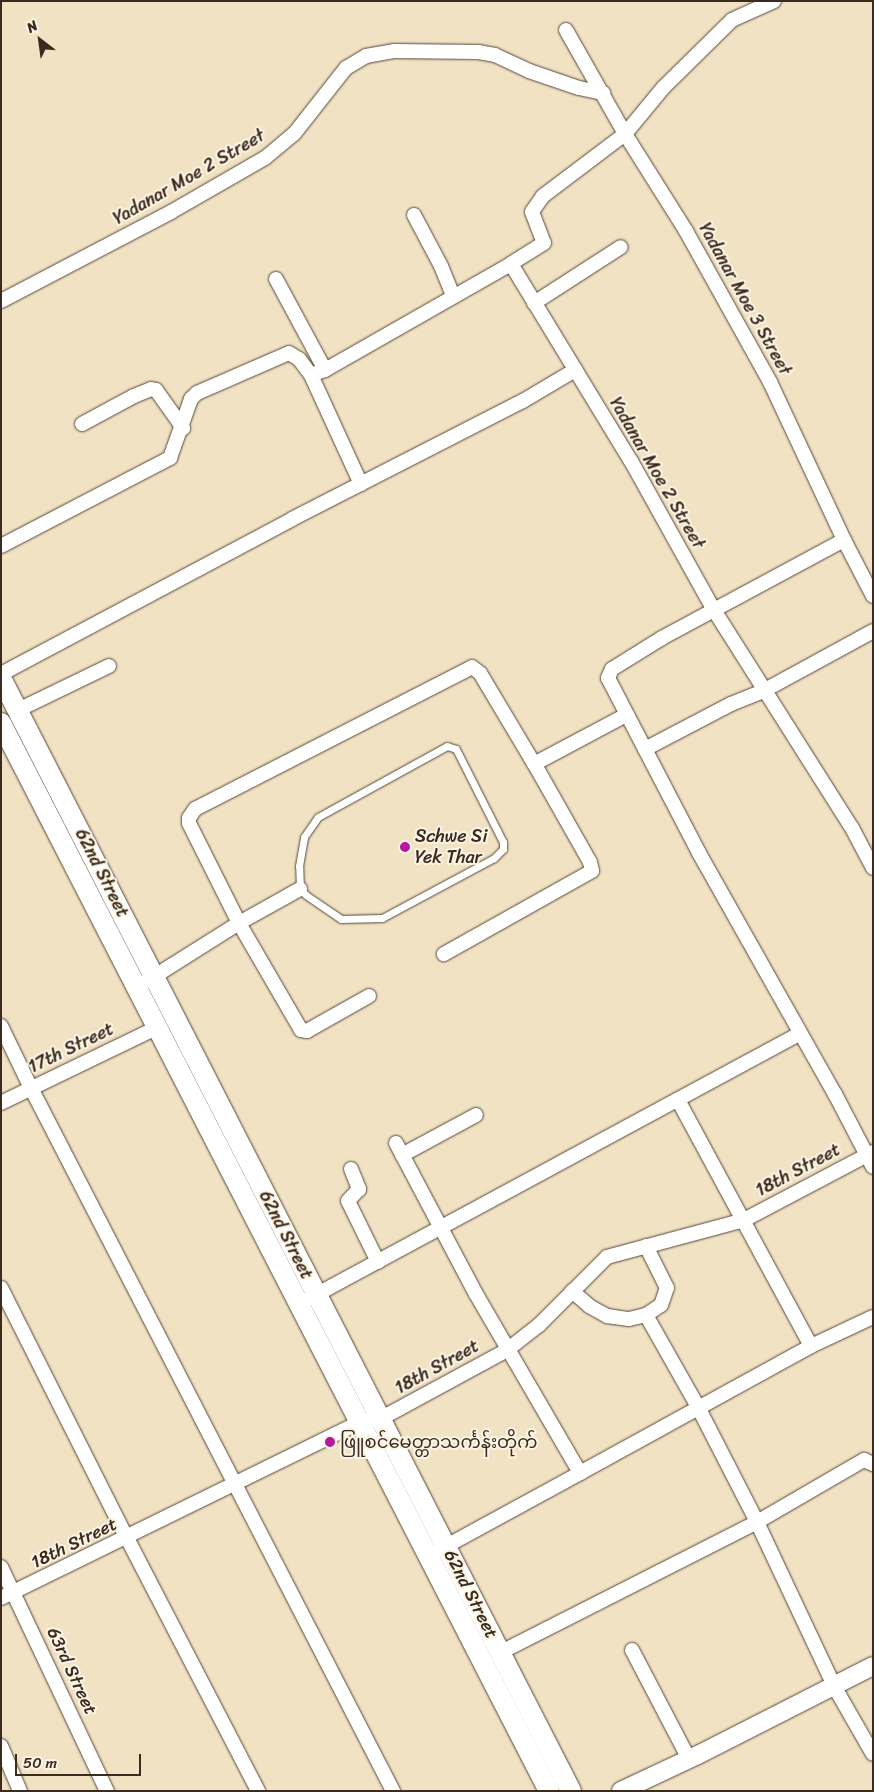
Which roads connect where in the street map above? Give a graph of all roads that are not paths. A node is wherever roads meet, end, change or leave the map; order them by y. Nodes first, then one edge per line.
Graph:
1 (774, 1) edge
2 (566, 30) dead end
3 (603, 93) junction
4 (625, 134) junction
5 (414, 215) dead end
6 (621, 247) dead end
7 (511, 264) junction
8 (276, 279) dead end
9 (453, 296) junction
10 (1, 301) edge
11 (534, 303) junction
12 (326, 370) junction
13 (575, 370) junction
14 (311, 375) junction
15 (82, 424) dead end
16 (183, 428) junction
17 (361, 484) junction
18 (844, 540) junction
19 (1, 546) edge
20 (873, 596) edge
21 (714, 610) junction
22 (873, 631) edge
23 (109, 666) dead end
24 (1, 676) edge
25 (765, 690) junction
26 (18, 710) junction
27 (626, 715) junction
28 (1, 723) edge
29 (645, 749) junction
30 (534, 764) junction
31 (873, 868) edge
32 (300, 889) junction
33 (239, 923) junction
34 (444, 954) dead end
35 (155, 975) junction
36 (138, 986) junction
37 (369, 996) dead end
38 (1, 1026) edge
39 (158, 1027) junction
40 (800, 1034) junction
41 (31, 1088) junction
42 (678, 1100) junction
43 (1, 1103) edge
44 (476, 1115) dead end
45 (870, 1158) edge
46 (350, 1170) dead end
47 (744, 1220) junction
48 (440, 1228) junction
49 (646, 1246) junction
50 (378, 1262) junction
51 (1, 1288) edge
52 (572, 1291) junction
53 (307, 1300) junction
54 (646, 1315) junction
55 (873, 1317) edge
56 (811, 1346) junction
57 (507, 1350) junction
58 (698, 1407) junction
59 (380, 1419) junction
60 (359, 1423) junction
61 (873, 1464) edge
62 (580, 1473) junction
63 (235, 1484) junction
64 (757, 1522) junction
65 (127, 1538) junction
66 (446, 1545) junction
67 (427, 1556) junction
68 (1, 1567) edge
69 (8, 1595) edge
70 (632, 1650) dead end
71 (501, 1652) junction
72 (873, 1666) edge
73 (834, 1686) junction
74 (1, 1746) edge
75 (873, 1754) edge
76 (689, 1759) junction
77 (20, 1791) edge
78 (107, 1791) edge
79 (258, 1791) edge
80 (393, 1791) edge
81 (549, 1791) edge
82 (571, 1791) edge
83 (621, 1791) edge

1 - 4 street
2 - 3 street, Yadanar Moe 3 Street
3 - 4 street, Yadanar Moe 3 Street
3 - 10 street, Yadanar Moe 2 Street
4 - 7 street
4 - 18 street, Yadanar Moe 3 Street
5 - 9 street
6 - 11 street
7 - 9 street
7 - 11 street, Yadanar Moe 2 Street
8 - 12 street
9 - 12 street
11 - 13 street, Yadanar Moe 2 Street
12 - 14 street
13 - 17 street
13 - 21 street, Yadanar Moe 2 Street
14 - 16 street
14 - 17 street
15 - 16 street
16 - 19 street
17 - 24 street
18 - 20 street, Yadanar Moe 3 Street
18 - 21 street
21 - 25 street, Yadanar Moe 2 Street
21 - 27 street
22 - 25 street
23 - 26 street
24 - 26 main road, 62nd Street
25 - 29 street
25 - 31 street, Yadanar Moe 2 Street
26 - 35 main road, 62nd Street
27 - 29 street
27 - 30 street
28 - 36 main road, 62nd Street
29 - 40 street
30 - 33 street
30 - 34 street
32 - 32 lane
32 - 33 street
33 - 35 street
33 - 37 street
35 - 36 street
35 - 53 main road, 62nd Street
36 - 39 main road, 62nd Street
38 - 41 street
39 - 41 street, 17th Street
39 - 53 main road, 62nd Street
40 - 42 street
40 - 45 street
41 - 43 street, 17th Street
41 - 63 street
42 - 47 street
42 - 48 street
44 - 48 street
45 - 47 street, 18th Street
46 - 50 street
47 - 49 street, 18th Street
47 - 56 street
48 - 50 street
48 - 57 street
49 - 52 street, 18th Street
49 - 54 street
50 - 53 street
51 - 65 street
52 - 54 street
52 - 57 street, 18th Street
53 - 59 main road, 62nd Street
53 - 60 main road, 62nd Street
54 - 58 street
55 - 56 street
56 - 58 street
57 - 59 street, 18th Street
57 - 62 street
58 - 62 street
58 - 64 street
59 - 60 street, 18th Street
59 - 66 main road, 62nd Street
60 - 63 street, 18th Street
60 - 67 main road, 62nd Street
61 - 64 street
62 - 66 street
63 - 65 street, 18th Street
63 - 80 street
64 - 71 street
64 - 73 street
65 - 69 street, 18th Street
65 - 79 street
66 - 67 street
66 - 71 main road, 62nd Street
67 - 81 main road, 62nd Street
68 - 69 street, 63rd Street
69 - 78 street, 63rd Street
70 - 76 street
71 - 82 main road, 62nd Street
72 - 73 street
73 - 75 street
73 - 76 street
74 - 77 street
76 - 83 street

